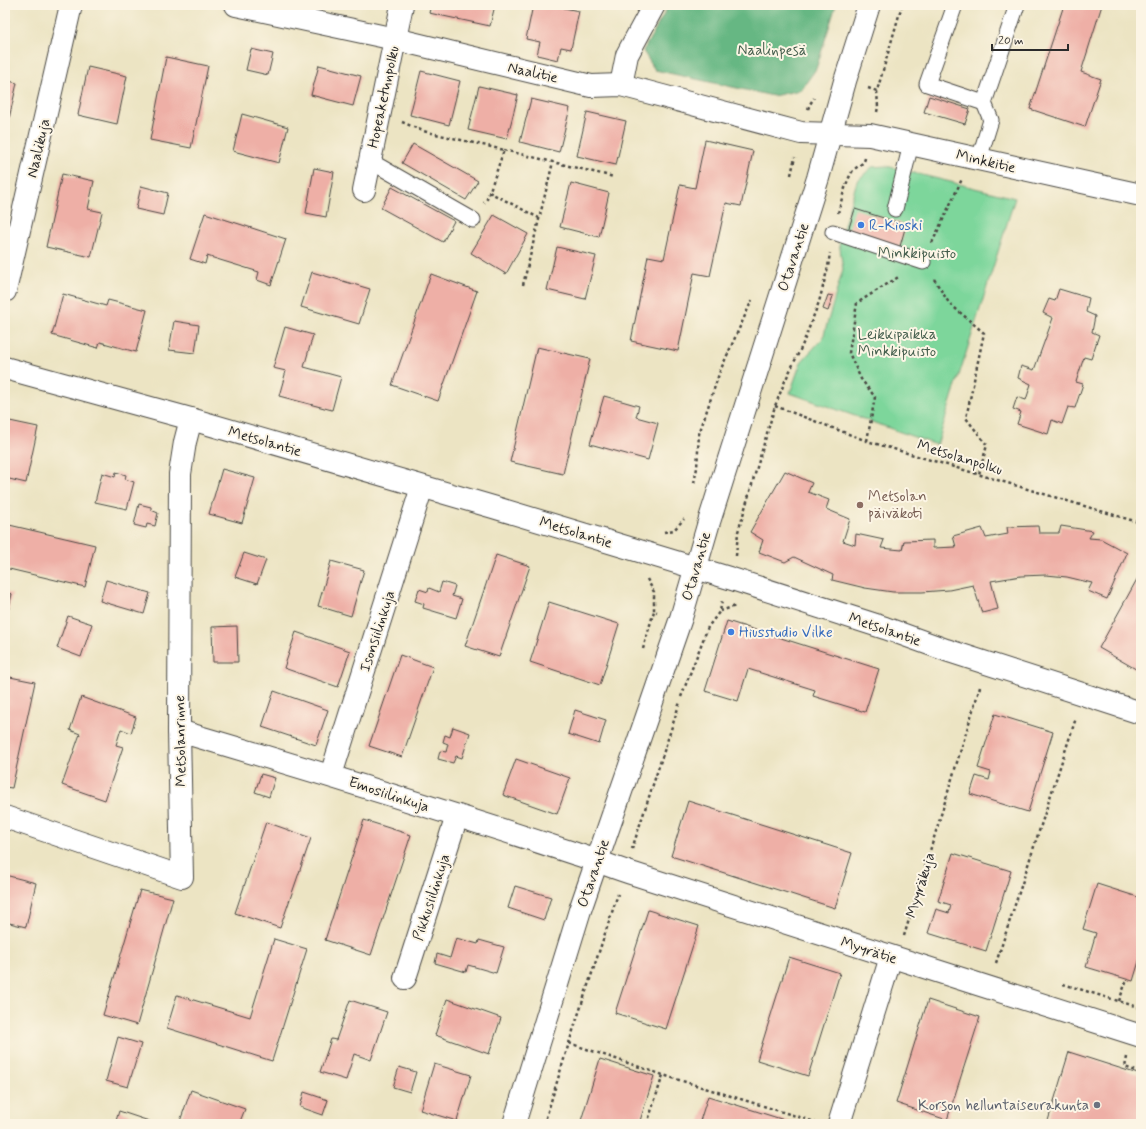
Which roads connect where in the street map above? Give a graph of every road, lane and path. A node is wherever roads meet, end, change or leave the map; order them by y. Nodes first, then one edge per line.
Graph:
1 (71, 5) edge
2 (236, 5) edge
3 (402, 5) edge
4 (654, 5) edge
5 (868, 5) edge
6 (955, 5) edge
7 (1016, 5) edge
8 (395, 39) junction
9 (621, 85) junction
10 (817, 93) dead end
11 (984, 103) junction
12 (380, 112) junction
13 (801, 133) junction
14 (830, 133) junction
15 (911, 144) junction
16 (504, 150) junction
17 (979, 160) junction
18 (370, 161) junction
19 (553, 162) junction
20 (614, 177) dead end
21 (791, 178) dead end
22 (962, 179) dead end
23 (364, 190) dead end
24 (489, 192) junction
25 (1141, 195) edge
26 (895, 209) dead end
27 (540, 218) junction
28 (473, 220) joint
29 (833, 232) dead end
30 (923, 262) junction
31 (523, 285) dead end
32 (5, 291) edge
33 (754, 296) dead end
34 (5, 368) edge
35 (775, 406) dead end
36 (191, 419) junction
37 (867, 441) junction
38 (979, 474) junction
39 (422, 487) junction
40 (693, 490) dead end
41 (1141, 522) edge
42 (694, 568) junction
43 (986, 663) junction
44 (1077, 713) dead end
45 (1141, 713) edge
46 (179, 731) junction
47 (331, 775) junction
48 (457, 816) junction
49 (5, 817) edge
50 (598, 861) junction
51 (891, 957) junction
52 (996, 963) dead end
53 (405, 978) dead end
54 (1127, 979) dead end
55 (1119, 1001) dead end
56 (1141, 1036) edge
57 (569, 1043) dead end
58 (1127, 1056) dead end
59 (1141, 1073) edge
60 (663, 1075) junction
61 (514, 1124) edge
62 (646, 1124) edge
63 (821, 1124) edge
64 (839, 1124) edge

1 - 32 street, Naalikuja
2 - 8 street, Naalitie
3 - 8 street, Hopeaketunpolku
4 - 9 street
5 - 14 street, Otavantie
6 - 11 lane
7 - 11 lane
8 - 9 street, Naalitie
8 - 12 street, Hopeaketunpolku
9 - 13 street, Naalitie
10 - 13 path
11 - 17 lane
12 - 16 path
12 - 18 street, Hopeaketunpolku
13 - 14 street, Naalitie
13 - 21 path
14 - 15 street, Minkkitie
14 - 42 street, Otavantie
15 - 17 street, Minkkitie
15 - 26 lane
16 - 19 path
16 - 24 path
17 - 25 street, Minkkitie
18 - 23 street, Hopeaketunpolku
18 - 28 lane
19 - 20 path
19 - 27 path
22 - 30 path
24 - 27 path
24 - 28 path
27 - 31 path
29 - 30 lane
30 - 37 path
30 - 38 path
33 - 40 path
34 - 36 street, Metsolantie
35 - 37 path, Metsolanpolku
36 - 39 street, Metsolantie
36 - 46 street, Metsolanrinne
37 - 38 path, Metsolanpolku
38 - 41 path, Metsolanpolku
39 - 42 street, Metsolantie
39 - 47 street, Isonsiilinkuja
42 - 43 street, Metsolantie
42 - 50 street, Otavantie
43 - 45 street, Metsolantie
43 - 51 path, Myyräkuja
44 - 52 path
46 - 47 street, Emosiilinkuja
46 - 49 street, Metsolanrinne
47 - 48 street, Emosiilinkuja
48 - 50 street, Emosiilinkuja
48 - 53 street, Pikkusiilinkuja
50 - 51 street, Myyrätie
50 - 61 street, Otavantie
51 - 56 street, Myyrätie
51 - 64 street
54 - 55 path
57 - 60 path
58 - 59 path
60 - 62 path
60 - 63 path

